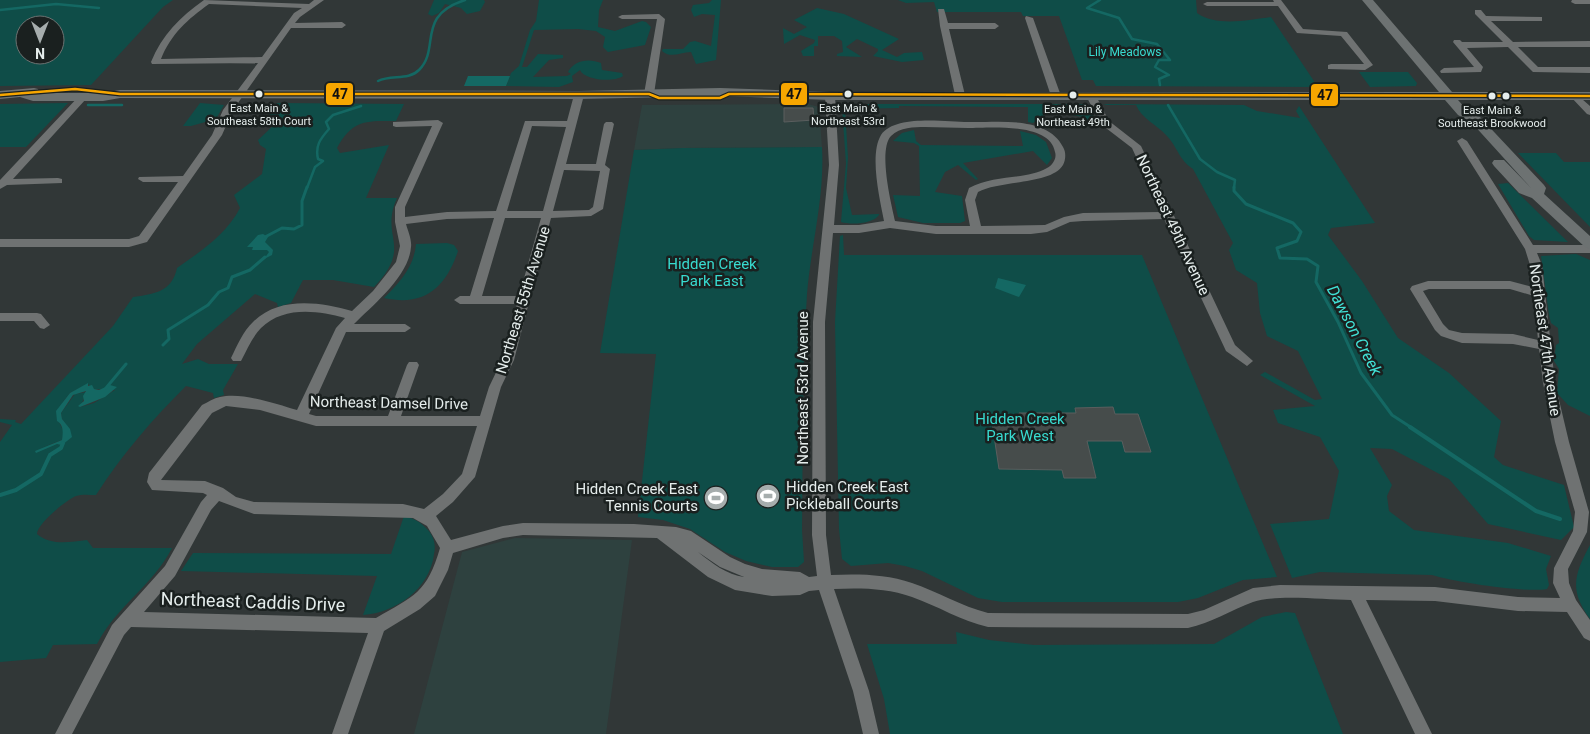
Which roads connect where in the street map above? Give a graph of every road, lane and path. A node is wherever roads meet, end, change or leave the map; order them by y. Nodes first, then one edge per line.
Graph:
1 (320, 0) edge
2 (1367, 0) edge
3 (209, 1) edge
4 (1278, 2) edge
5 (1575, 2) dead end
6 (1590, 2) edge
7 (1207, 4) dead end
8 (308, 6) junction
9 (941, 11) dead end
10 (622, 16) dead end
11 (1029, 18) dead end
12 (1540, 19) dead end
13 (342, 25) dead end
14 (289, 26) junction
15 (944, 26) junction
16 (995, 26) dead end
17 (1510, 44) junction
18 (1590, 44) edge
19 (264, 60) junction
20 (1331, 67) dead end
21 (1590, 70) edge
22 (1444, 71) dead end
23 (24, 94) junction
24 (120, 94) junction
25 (240, 94) junction
26 (649, 94) junction
27 (0, 95) edge
28 (579, 95) junction
29 (960, 95) junction
30 (830, 96) junction
31 (1056, 96) junction
32 (1091, 96) junction
33 (1448, 96) junction
34 (1575, 96) junction
35 (1590, 96) edge
36 (83, 97) junction
37 (1590, 112) edge
38 (396, 124) dead end
39 (572, 124) junction
40 (609, 124) dead end
41 (1462, 141) dead end
42 (561, 167) junction
43 (600, 167) junction
44 (142, 179) dead end
45 (186, 179) junction
46 (58, 181) dead end
47 (3, 184) edge
48 (548, 214) junction
49 (501, 215) junction
50 (1169, 215) junction
51 (400, 222) junction
52 (890, 224) junction
53 (828, 228) junction
54 (976, 229) junction
55 (0, 243) edge
56 (1590, 244) edge
57 (1530, 249) junction
58 (1590, 249) edge
59 (1539, 293) junction
60 (460, 300) dead end
61 (475, 300) junction
62 (525, 300) junction
63 (353, 316) junction
64 (0, 317) edge
65 (44, 325) dead end
66 (342, 328) junction
67 (405, 328) dead end
68 (1544, 346) junction
69 (237, 358) dead end
70 (1247, 361) dead end
71 (413, 365) dead end
72 (301, 417) junction
73 (393, 420) junction
74 (486, 421) junction
75 (218, 492) junction
76 (427, 516) junction
77 (447, 548) junction
78 (825, 584) junction
79 (1355, 594) junction
80 (1571, 605) junction
81 (126, 619) junction
82 (378, 626) junction
83 (1590, 633) edge
84 (63, 734) edge
85 (340, 734) edge
86 (871, 734) edge
87 (1424, 734) edge

1 - 8 street
2 - 33 main road
3 - 8 street
3 - 19 street
4 - 7 street
4 - 20 street
5 - 6 street
8 - 14 street
9 - 15 street
10 - 26 street
11 - 31 street
12 - 17 street
13 - 14 street
14 - 19 street
15 - 16 street
15 - 29 street
17 - 18 street
17 - 21 street
17 - 22 street
19 - 25 street
23 - 24 main road
23 - 27 main road
23 - 36 main road
24 - 25 main road
24 - 36 main road
25 - 28 main road
25 - 45 street
26 - 28 main road
26 - 30 main road
28 - 39 street, Northeast 55th Avenue
29 - 30 main road
29 - 31 main road
30 - 53 street, Northeast 53rd Avenue
31 - 32 main road
32 - 33 main road
32 - 50 street, Northeast 49th Avenue
33 - 34 main road
33 - 56 main road
34 - 35 main road
34 - 37 street
36 - 47 street
38 - 51 street
39 - 42 street, Northeast 55th Avenue
39 - 49 street
40 - 43 street
41 - 57 street, Northeast 47th Avenue
42 - 43 street
42 - 48 street, Northeast 55th Avenue
43 - 48 street
44 - 45 street
45 - 55 street
46 - 47 street
48 - 49 street
48 - 62 street, Northeast 55th Avenue
49 - 51 street
49 - 61 street
50 - 54 street
50 - 70 street, Northeast 49th Avenue
51 - 63 street
52 - 53 street
52 - 54 street
52 - 54 street
53 - 78 street, Northeast 53rd Avenue
57 - 58 street
57 - 59 street, Northeast 47th Avenue
59 - 68 street, Northeast 47th Avenue
59 - 68 street
60 - 61 street
61 - 62 street
62 - 74 street, Northeast 55th Avenue
63 - 66 street
63 - 69 street
64 - 65 street
66 - 67 street
66 - 72 street
68 - 80 street, Northeast 47th Avenue
71 - 73 street
72 - 73 street, Northeast Damsel Drive
72 - 75 street, Northeast Damsel Drive
73 - 74 street, Northeast Damsel Drive
74 - 76 street, Northeast 55th Avenue
75 - 76 street
75 - 81 street
76 - 77 street
77 - 78 street
77 - 82 street
78 - 79 street
78 - 86 street, Northeast 53rd Avenue
79 - 80 street
79 - 87 street
80 - 83 street, Northeast 47th Avenue
81 - 82 street, Northeast Caddis Drive
81 - 84 street
82 - 85 street

